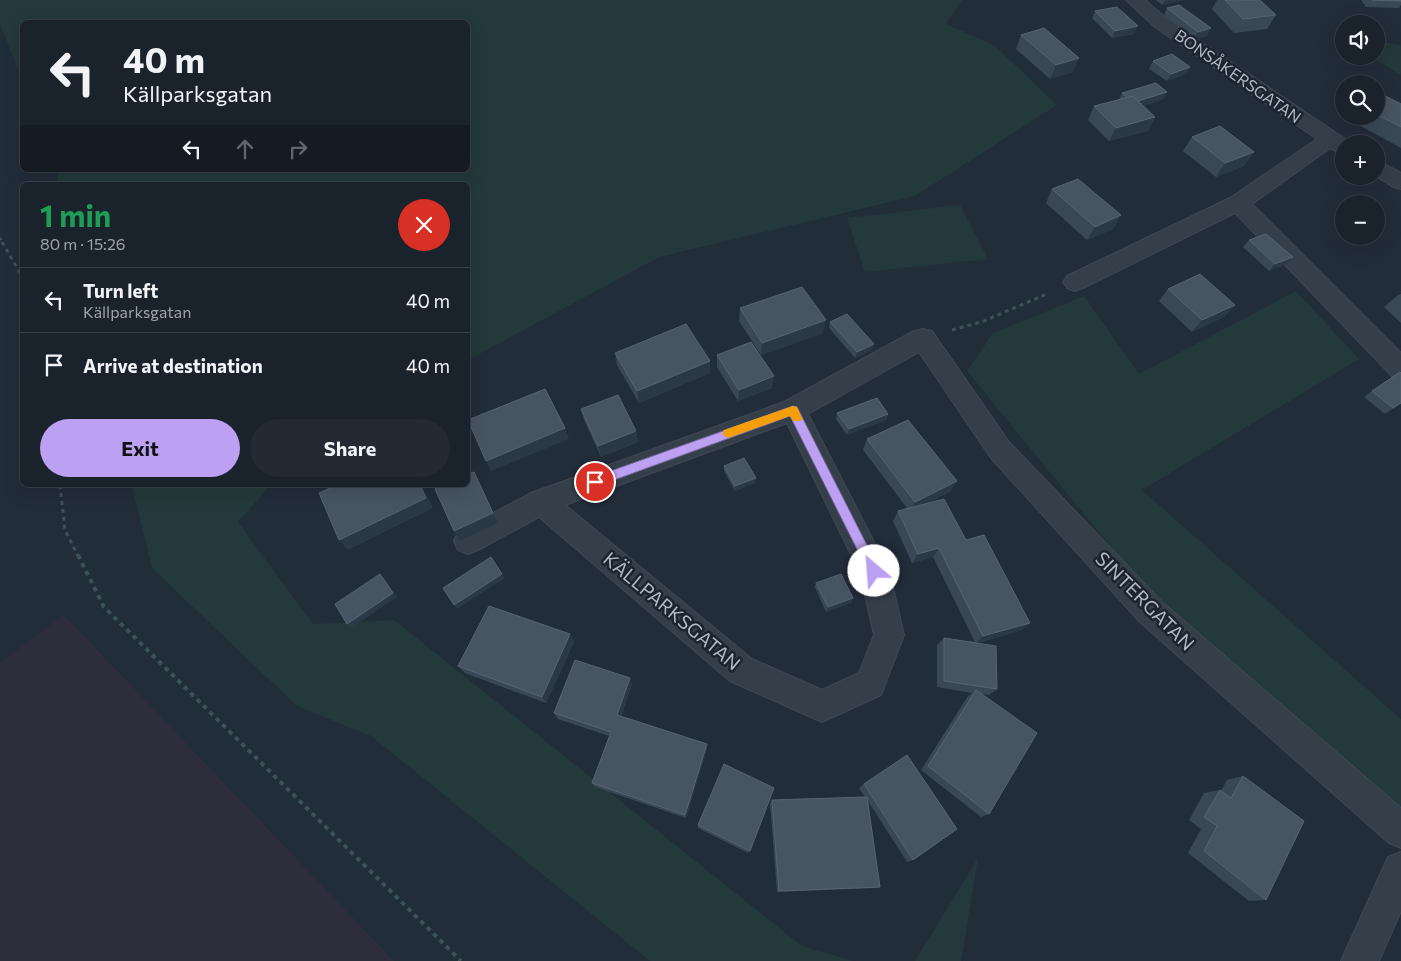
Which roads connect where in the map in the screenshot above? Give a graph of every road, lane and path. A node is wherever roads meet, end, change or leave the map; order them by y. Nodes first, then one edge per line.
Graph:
1 (1135, 0) edge
2 (1335, 142) edge
3 (1335, 144) edge
4 (1385, 172) edge
5 (1401, 182) edge
6 (1238, 203) junction
7 (0, 238) edge
8 (20, 273) edge
9 (1075, 282) joint
10 (923, 338) junction
11 (1401, 368) edge
12 (793, 410) junction
13 (60, 487) edge
14 (541, 502) junction
15 (468, 541) edge
16 (1401, 831) edge
17 (1401, 870) edge
18 (461, 961) edge
19 (1360, 961) edge

1 - 2 street, BONSÅKERSGATAN
3 - 6 street
4 - 5 street
6 - 9 street
6 - 11 street
7 - 8 path
9 - 10 path
10 - 12 street
10 - 16 street, SINTERGATAN
12 - 14 street
12 - 14 street, KÄLLPARKSGATAN
13 - 18 path
14 - 15 street
17 - 19 street

